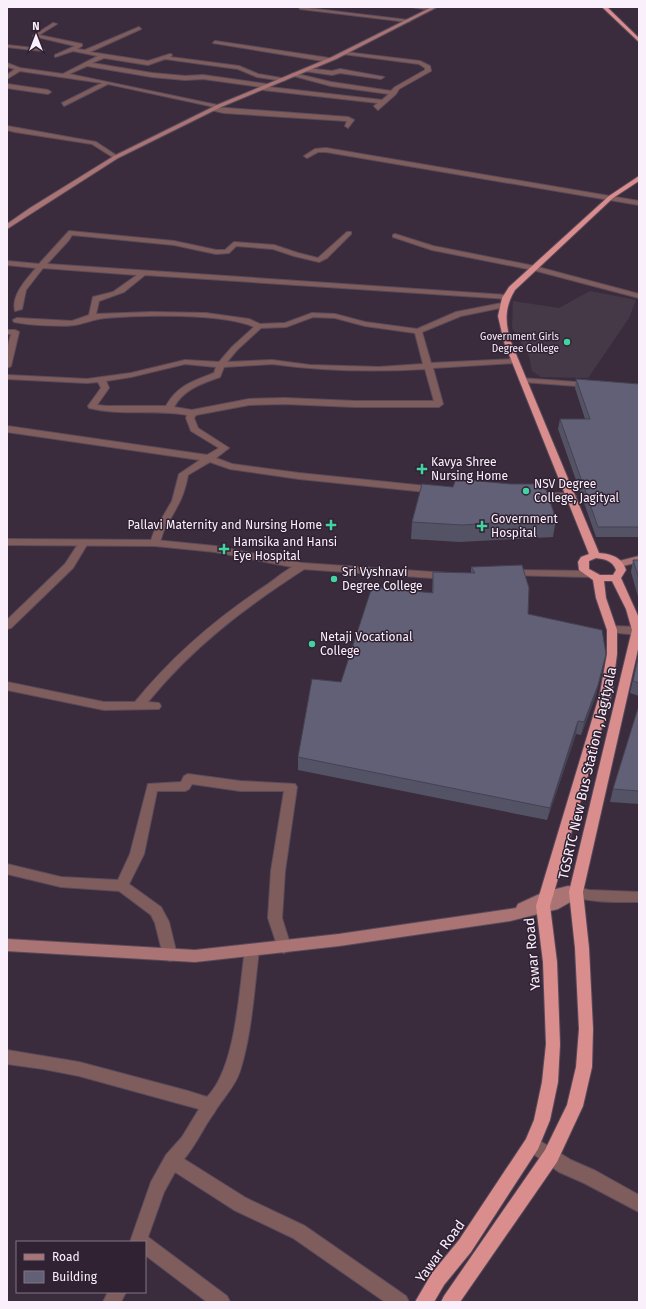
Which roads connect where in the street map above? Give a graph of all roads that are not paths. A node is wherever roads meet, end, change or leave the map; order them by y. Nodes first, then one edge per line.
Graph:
1 (413, 7) edge
2 (604, 7) edge
3 (300, 8) edge
4 (433, 8) edge
5 (408, 21) junction
6 (56, 24) dead end
7 (139, 28) dead end
8 (639, 41) edge
9 (215, 42) dead end
10 (7, 46) edge
11 (73, 49) junction
12 (42, 50) dead end
13 (85, 52) junction
14 (345, 53) junction
15 (57, 56) dead end
16 (103, 56) junction
17 (329, 60) junction
18 (87, 64) junction
19 (7, 65) edge
20 (19, 69) junction
21 (306, 70) junction
22 (64, 75) junction
23 (293, 75) junction
24 (7, 77) edge
25 (284, 79) junction
26 (379, 80) dead end
27 (107, 83) junction
28 (7, 86) edge
29 (265, 87) junction
30 (48, 92) dead end
31 (394, 93) junction
32 (382, 102) junction
33 (64, 104) dead end
34 (216, 107) junction
35 (378, 108) dead end
36 (348, 126) dead end
37 (7, 128) edge
38 (307, 156) dead end
39 (116, 157) junction
40 (639, 178) edge
41 (611, 197) junction
42 (639, 203) edge
43 (7, 227) edge
44 (349, 233) dead end
45 (395, 236) dead end
46 (7, 263) edge
47 (41, 266) junction
48 (534, 268) junction
49 (143, 273) junction
50 (639, 296) edge
51 (504, 301) junction
52 (7, 309) edge
53 (18, 309) junction
54 (92, 317) junction
55 (16, 320) junction
56 (259, 326) junction
57 (11, 332) edge
58 (418, 332) junction
59 (515, 361) junction
60 (220, 365) junction
61 (7, 366) edge
62 (429, 367) junction
63 (7, 377) edge
64 (102, 379) junction
65 (523, 380) junction
66 (600, 386) edge
67 (169, 409) junction
68 (192, 412) junction
69 (7, 429) edge
70 (208, 458) junction
71 (443, 491) edge
72 (525, 496) edge
73 (571, 496) junction
74 (7, 542) edge
75 (83, 543) junction
76 (155, 543) junction
77 (594, 556) junction
78 (639, 560) edge
79 (619, 564) junction
80 (302, 566) junction
81 (501, 573) edge
82 (454, 575) edge
83 (593, 576) junction
84 (616, 578) junction
85 (7, 626) edge
86 (612, 630) junction
87 (638, 630) edge
88 (7, 686) edge
89 (139, 705) junction
90 (155, 706) dead end
91 (7, 869) edge
92 (122, 886) junction
93 (576, 892) junction
94 (639, 898) edge
95 (544, 902) junction
96 (7, 945) edge
97 (284, 947) junction
98 (252, 950) junction
99 (170, 955) junction
100 (7, 1057) edge
101 (209, 1106) junction
102 (532, 1144) junction
103 (551, 1156) junction
104 (172, 1161) junction
105 (639, 1204) edge
106 (141, 1241) edge
107 (146, 1246) edge
108 (116, 1293) edge
109 (112, 1302) edge
110 (221, 1302) edge
111 (400, 1302) edge
112 (424, 1302) edge
113 (450, 1302) edge

1 - 4 street
2 - 8 highway
3 - 5 street
4 - 5 main road
5 - 14 main road
6 - 11 street
7 - 13 street
9 - 17 street
10 - 12 street
11 - 13 street
11 - 15 street
13 - 16 street
14 - 17 main road
14 - 31 street
16 - 18 street
16 - 25 street
17 - 21 main road
18 - 22 street
18 - 29 street
19 - 20 street
20 - 22 street
20 - 24 street
21 - 23 main road
21 - 26 street
22 - 27 street
23 - 25 main road
23 - 31 street
25 - 29 main road
27 - 33 street
27 - 34 street
28 - 30 street
29 - 32 street
29 - 34 main road
31 - 32 street
32 - 35 street
34 - 36 street
34 - 39 main road
37 - 39 street
38 - 41 street
39 - 43 main road
40 - 41 highway
41 - 42 street
41 - 48 highway
44 - 47 street
45 - 48 street
46 - 47 street
47 - 49 street
47 - 53 street
48 - 50 street
48 - 51 highway
49 - 51 street
49 - 54 street
51 - 58 street
51 - 59 highway
52 - 53 street
53 - 55 street
54 - 55 street
54 - 56 street
55 - 57 street
56 - 58 street
56 - 60 street
57 - 61 street
58 - 62 street
59 - 62 street
59 - 65 highway
60 - 62 street
60 - 64 street
60 - 67 street
62 - 68 street
63 - 64 street
64 - 67 street
65 - 66 street
65 - 73 highway
67 - 68 street
68 - 70 street
69 - 70 street
70 - 71 street
70 - 76 street
72 - 73 street
73 - 77 highway
74 - 75 street
75 - 76 street
75 - 85 street
76 - 80 street
77 - 79 highway
77 - 83 highway, Yawar Road
78 - 79 main road
79 - 84 highway
80 - 82 street
80 - 89 street
81 - 83 street
83 - 84 highway
83 - 86 highway, Yawar Road
84 - 87 highway
86 - 87 street
86 - 95 highway, Yawar Road
87 - 93 highway, TGSRTC New Bus Station , Jagityala
88 - 89 street
89 - 90 street
91 - 92 street
92 - 97 street
92 - 99 street
93 - 94 street
93 - 95 main road
93 - 103 highway, TGSRTC New Bus Station , Jagityala
95 - 97 main road
95 - 102 highway, Yawar Road
96 - 99 main road
97 - 98 main road
98 - 99 main road
98 - 101 street
100 - 101 street
101 - 104 street
102 - 103 street
102 - 112 highway, Yawar Road
103 - 105 street
103 - 113 highway, TGSRTC New Bus Station , Jagityala
104 - 106 street
104 - 111 street
107 - 110 street
108 - 109 street

